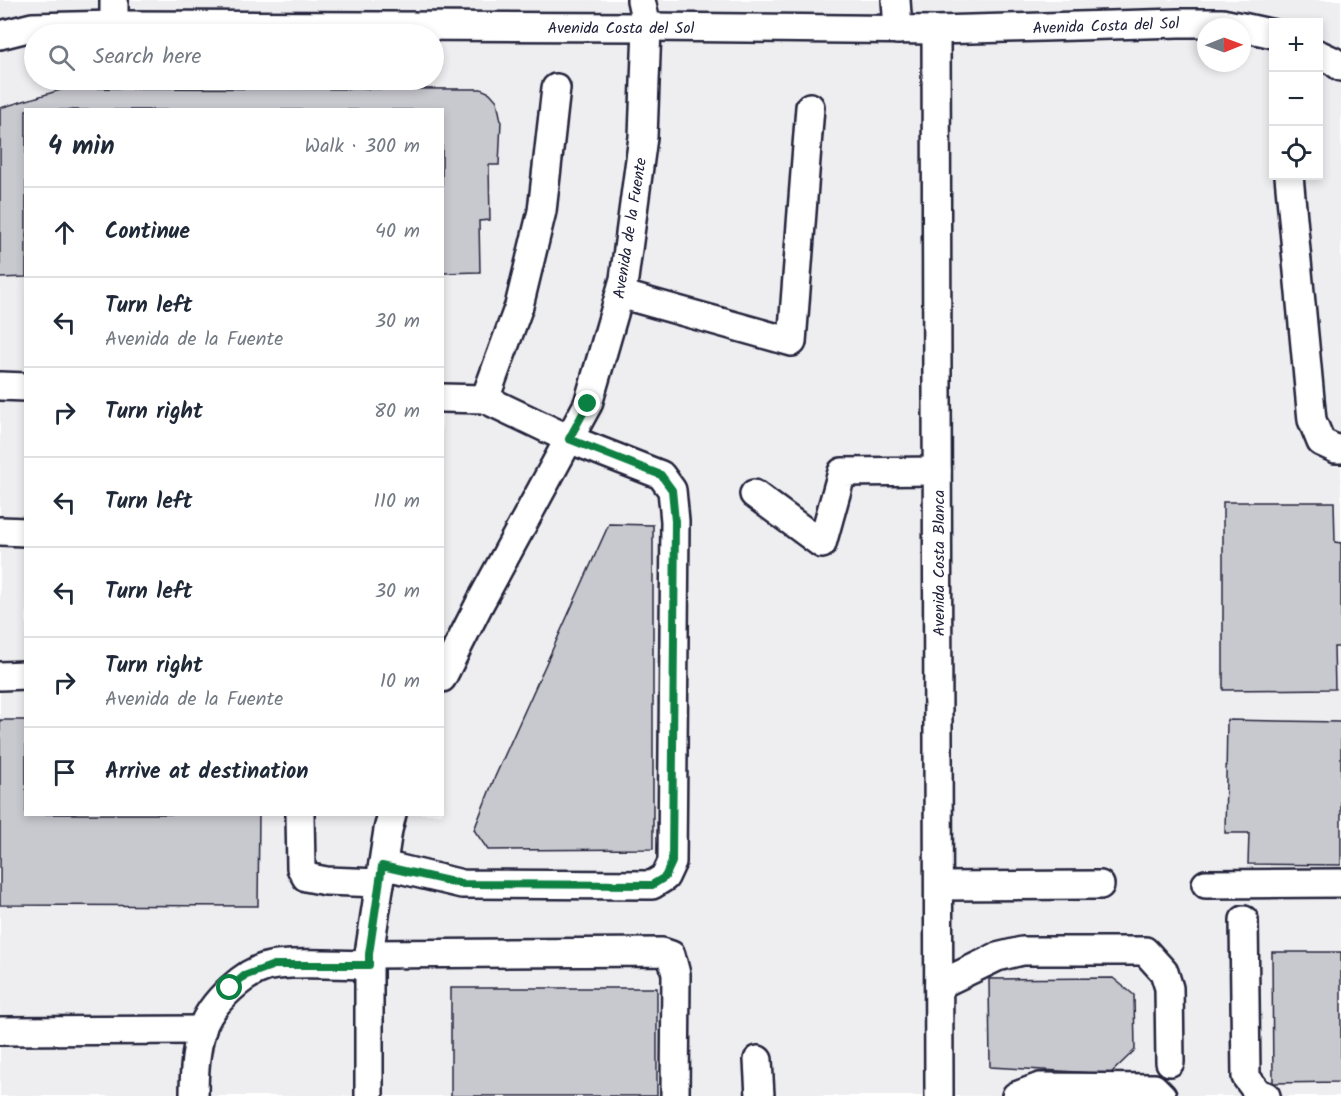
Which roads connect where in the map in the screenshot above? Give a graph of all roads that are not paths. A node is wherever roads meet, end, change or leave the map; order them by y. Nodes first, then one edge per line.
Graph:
1 (641, 0) edge
2 (657, 0) edge
3 (896, 0) edge
4 (114, 12) edge
5 (1197, 20) edge
6 (48, 24) edge
7 (1251, 26) edge
8 (647, 27) junction
9 (24, 29) edge
10 (898, 30) junction
11 (936, 30) junction
12 (1269, 32) edge
13 (0, 35) edge
14 (1323, 56) edge
15 (1341, 68) edge
16 (556, 88) dead end
17 (810, 107) dead end
18 (1289, 180) edge
19 (620, 294) junction
20 (0, 386) edge
21 (24, 387) edge
22 (444, 398) edge
23 (485, 399) junction
24 (569, 439) junction
25 (1341, 449) edge
26 (937, 471) junction
27 (754, 494) dead end
28 (0, 531) edge
29 (24, 532) edge
30 (444, 674) edge
31 (24, 675) edge
32 (0, 676) edge
33 (300, 816) edge
34 (392, 816) edge
35 (381, 874) junction
36 (1341, 883) edge
37 (1206, 884) dead end
38 (1100, 885) dead end
39 (939, 886) junction
40 (1244, 920) dead end
41 (369, 960) junction
42 (939, 985) junction
43 (201, 1030) junction
44 (0, 1031) edge
45 (758, 1060) dead end
46 (1170, 1062) dead end
47 (194, 1096) edge
48 (369, 1096) edge
49 (675, 1096) edge
50 (760, 1096) edge
51 (939, 1096) edge
52 (1016, 1096) edge
53 (1162, 1096) edge
54 (1266, 1096) edge

1 - 8 street, Avenida de la Fuente
2 - 8 street, Avenida de la Fuente
3 - 10 street
4 - 6 street, Avenida Costa del Sol
4 - 8 street, Avenida Costa del Sol
5 - 11 street, Avenida Costa del Sol
7 - 12 street, Avenida Costa del Sol
8 - 10 street, Avenida Costa del Sol
8 - 19 street, Avenida de la Fuente
9 - 13 street, Avenida Costa del Sol
10 - 11 street, Avenida Costa del Sol
11 - 26 street, Avenida Costa Blanca
14 - 15 street
16 - 23 street
17 - 19 street
18 - 25 street
19 - 24 street, Avenida de la Fuente
20 - 21 street
22 - 23 street
23 - 24 street
24 - 30 street, Avenida de la Fuente
24 - 35 street
26 - 27 street
26 - 39 street, Avenida Costa Blanca
28 - 29 street
31 - 32 street
33 - 35 street
34 - 35 street
35 - 41 street
36 - 37 street
38 - 39 street
39 - 42 street, Avenida Costa Blanca
40 - 54 street
41 - 43 street
41 - 48 street
41 - 49 street
42 - 46 street
42 - 51 street, Avenida Costa Blanca
43 - 44 street
43 - 47 street
45 - 50 street
52 - 53 street

